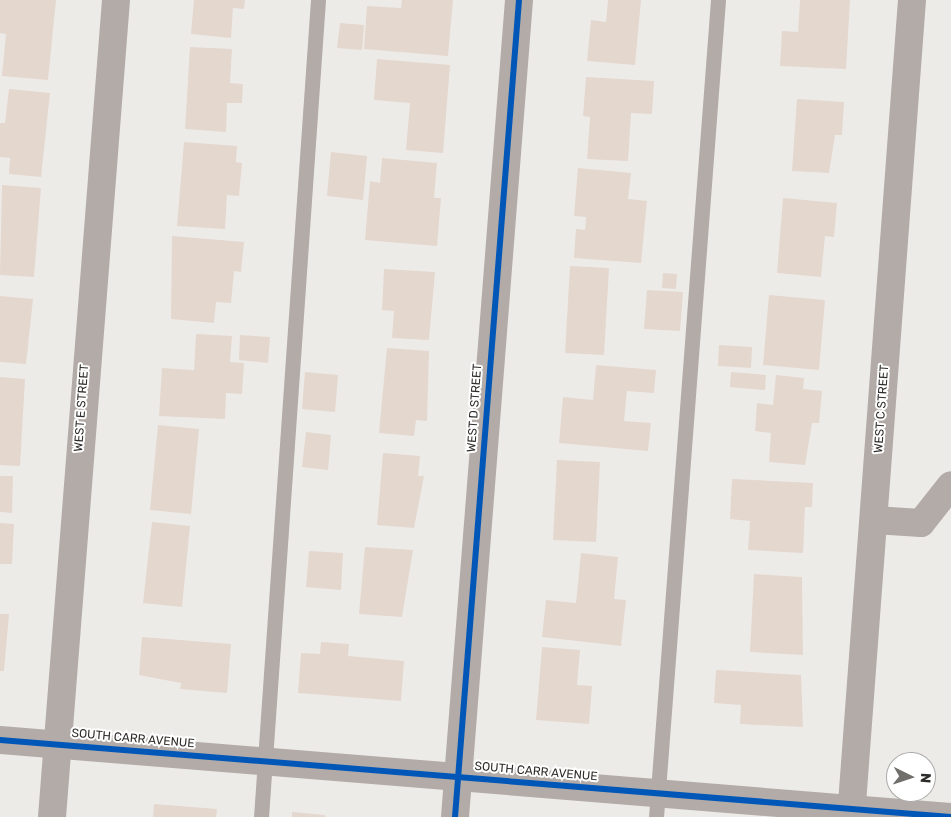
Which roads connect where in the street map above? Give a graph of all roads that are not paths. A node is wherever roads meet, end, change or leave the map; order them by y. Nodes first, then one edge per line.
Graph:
1 (116, 0) edge
2 (318, 0) edge
3 (519, 0) edge
4 (718, 0) edge
5 (912, 0) edge
6 (951, 485) edge
7 (874, 520) junction
8 (0, 740) edge
9 (58, 744) junction
10 (265, 761) junction
11 (458, 777) junction
12 (657, 805) edge
13 (852, 813) edge
14 (52, 817) edge
15 (261, 817) edge
16 (455, 817) edge
17 (951, 817) edge

1 - 9 street, WEST E STREET
2 - 10 lane
3 - 11 street, WEST D STREET
4 - 12 lane
5 - 7 street, WEST C STREET
6 - 7 street
7 - 13 street, WEST C STREET
8 - 9 street, SOUTH CARR AVENUE
9 - 10 street, SOUTH CARR AVENUE
9 - 14 street, WEST E STREET
10 - 11 street, SOUTH CARR AVENUE
10 - 15 lane
11 - 12 street, SOUTH CARR AVENUE
11 - 16 street, WEST D STREET
12 - 13 street, SOUTH CARR AVENUE
13 - 17 street, SOUTH CARR AVENUE

